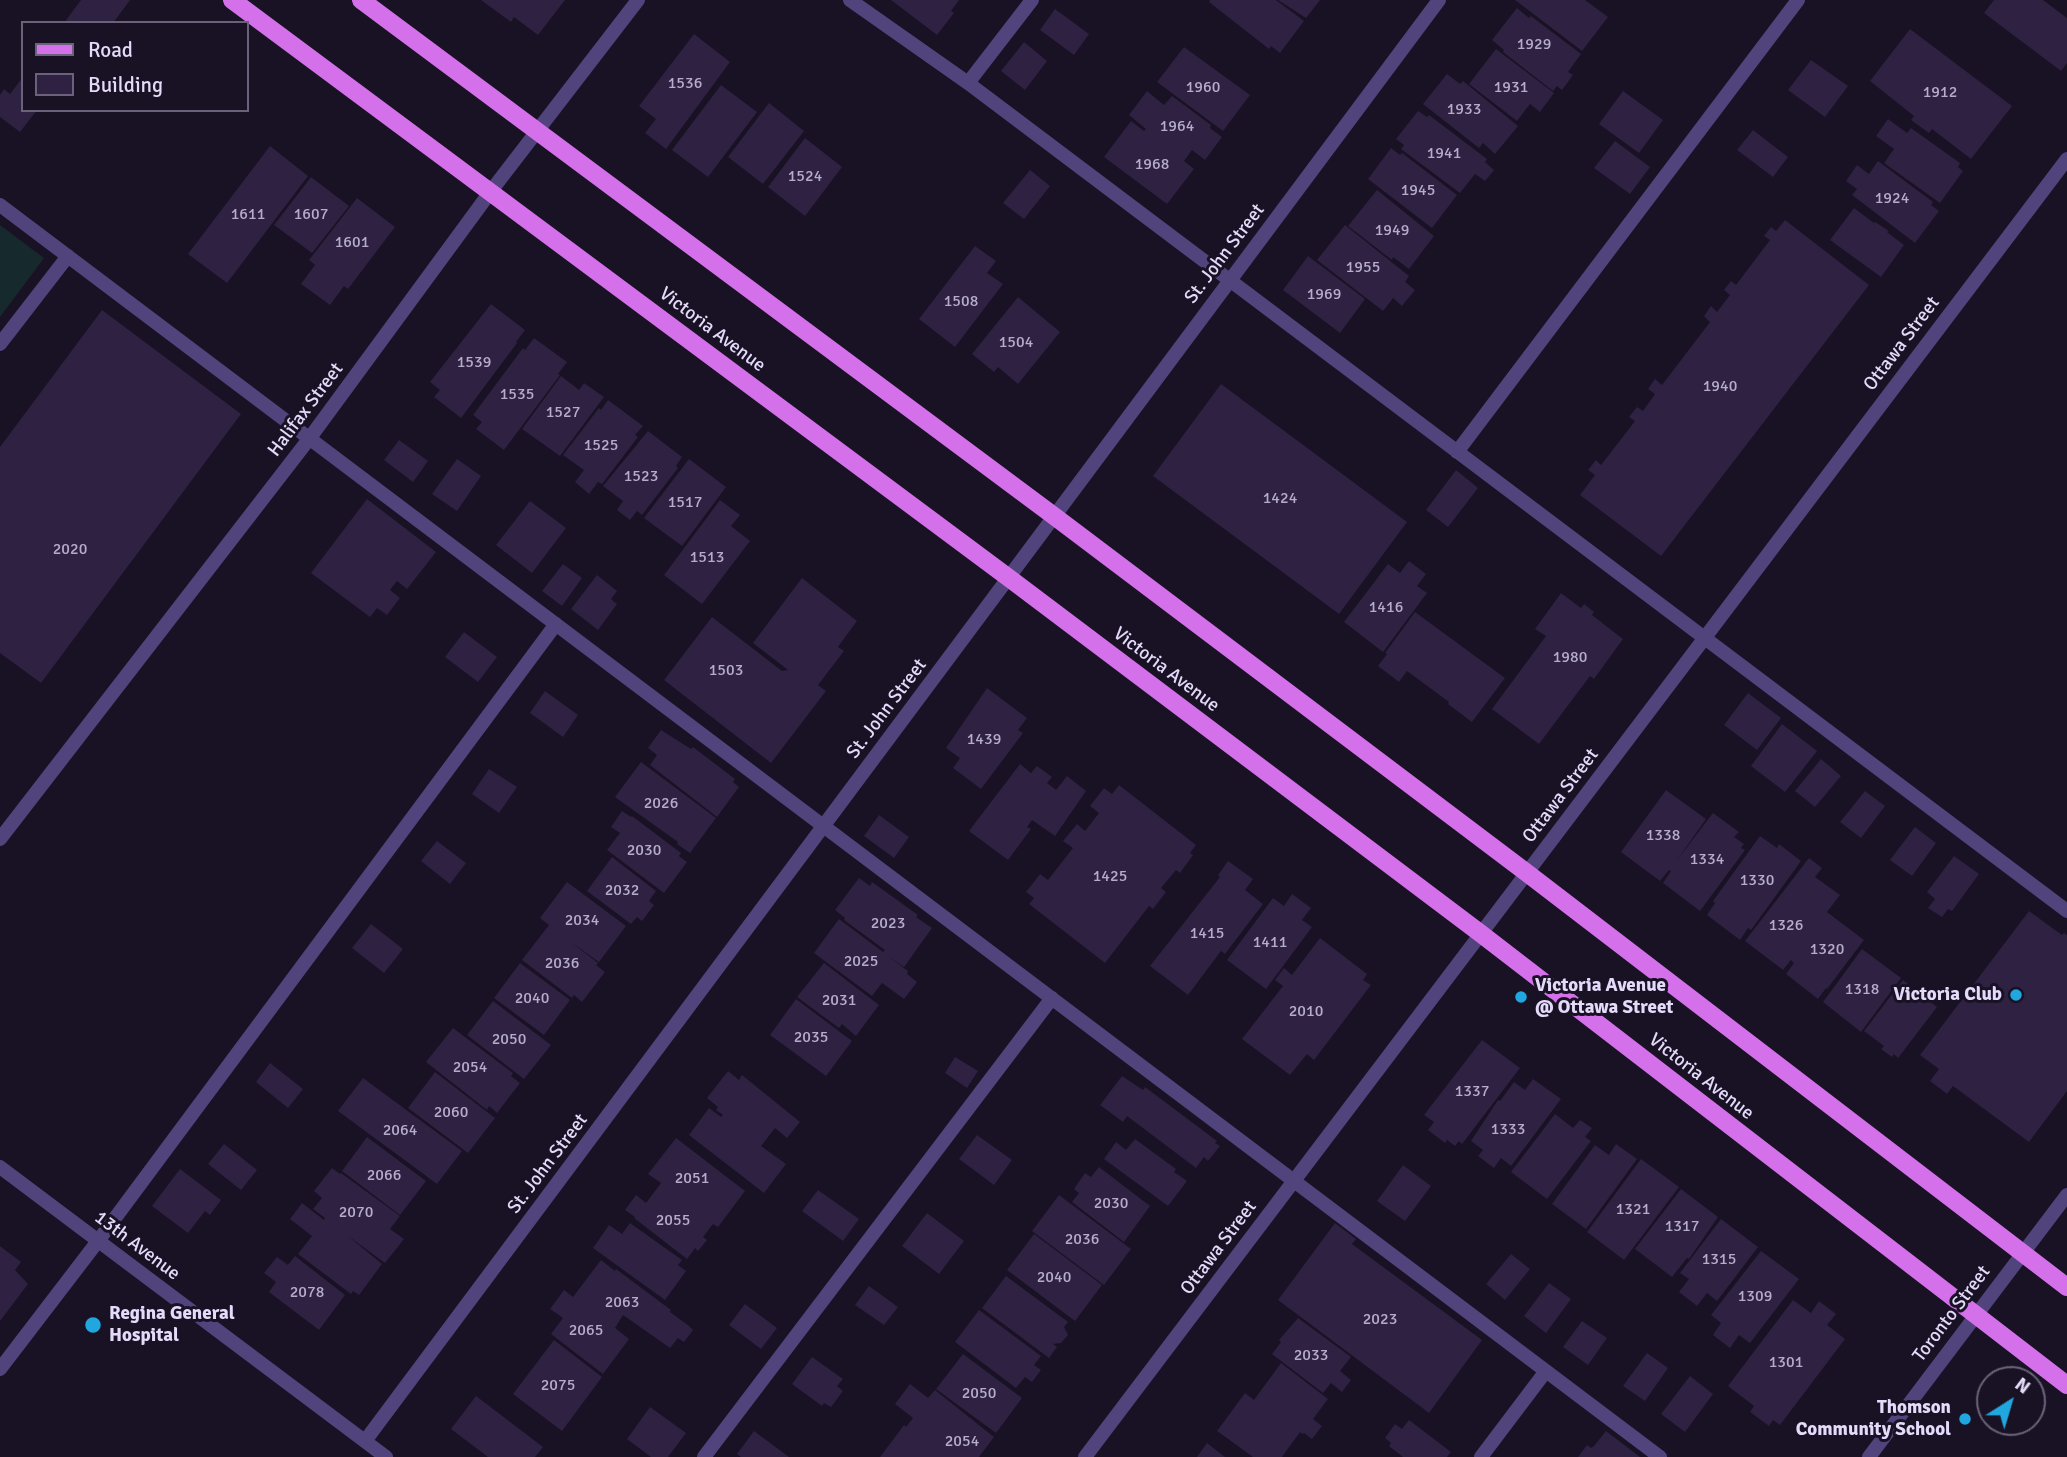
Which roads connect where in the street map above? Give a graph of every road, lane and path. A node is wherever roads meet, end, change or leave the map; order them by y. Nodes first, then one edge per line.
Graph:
1 (232, 0) edge
2 (361, 0) edge
3 (638, 0) edge
4 (850, 0) edge
5 (1032, 0) edge
6 (1439, 0) edge
7 (1798, 0) edge
8 (968, 83) junction
9 (536, 131) junction
10 (2067, 159) edge
11 (491, 191) junction
12 (0, 205) edge
13 (68, 256) junction
14 (1230, 281) junction
15 (0, 344) edge
16 (309, 439) junction
17 (1457, 452) junction
18 (1054, 516) junction
19 (1009, 578) junction
20 (556, 624) junction
21 (1704, 638) junction
22 (823, 826) junction
23 (0, 839) edge
24 (1527, 873) junction
25 (2067, 912) edge
26 (1480, 933) junction
27 (1052, 998) junction
28 (0, 1167) edge
29 (1294, 1181) junction
30 (2067, 1195) edge
31 (98, 1241) junction
32 (2022, 1254) junction
33 (2067, 1287) edge
34 (1975, 1315) junction
35 (0, 1369) edge
36 (1546, 1371) junction
37 (2067, 1385) edge
38 (365, 1441) junction
39 (386, 1457) edge
40 (704, 1457) edge
41 (1085, 1457) edge
42 (1482, 1457) edge
43 (1660, 1457) edge
44 (1869, 1457) edge

1 - 11 main road, Victoria Avenue
2 - 9 main road
3 - 9 street, Halifax Street
4 - 8 street
5 - 8 street
6 - 14 street, St. John Street
7 - 17 street
8 - 14 street
9 - 11 street, Halifax Street
9 - 18 main road
10 - 21 street, Ottawa Street
11 - 16 street, Halifax Street
11 - 19 main road, Victoria Avenue
12 - 13 street
13 - 15 street
13 - 16 street
14 - 17 street
14 - 18 street, St. John Street
16 - 20 street
16 - 23 street, Halifax Street
17 - 21 street
18 - 19 street, St. John Street
18 - 24 main road
19 - 22 street, St. John Street
19 - 26 main road, Victoria Avenue
20 - 22 street
20 - 31 street
21 - 24 street, Ottawa Street
21 - 25 street
22 - 27 street
22 - 38 street, St. John Street
24 - 26 street, Ottawa Street
24 - 32 main road
26 - 29 street, Ottawa Street
26 - 34 main road, Victoria Avenue
27 - 29 street
27 - 40 street
28 - 31 street, 13th Avenue
29 - 36 street
29 - 41 street, Ottawa Street
30 - 32 street, Toronto Street
31 - 35 street
31 - 38 street, 13th Avenue
32 - 33 main road
32 - 34 street, Toronto Street
34 - 37 main road, Victoria Avenue
34 - 44 street, Toronto Street
36 - 42 street
36 - 43 street
38 - 39 street, 13th Avenue

